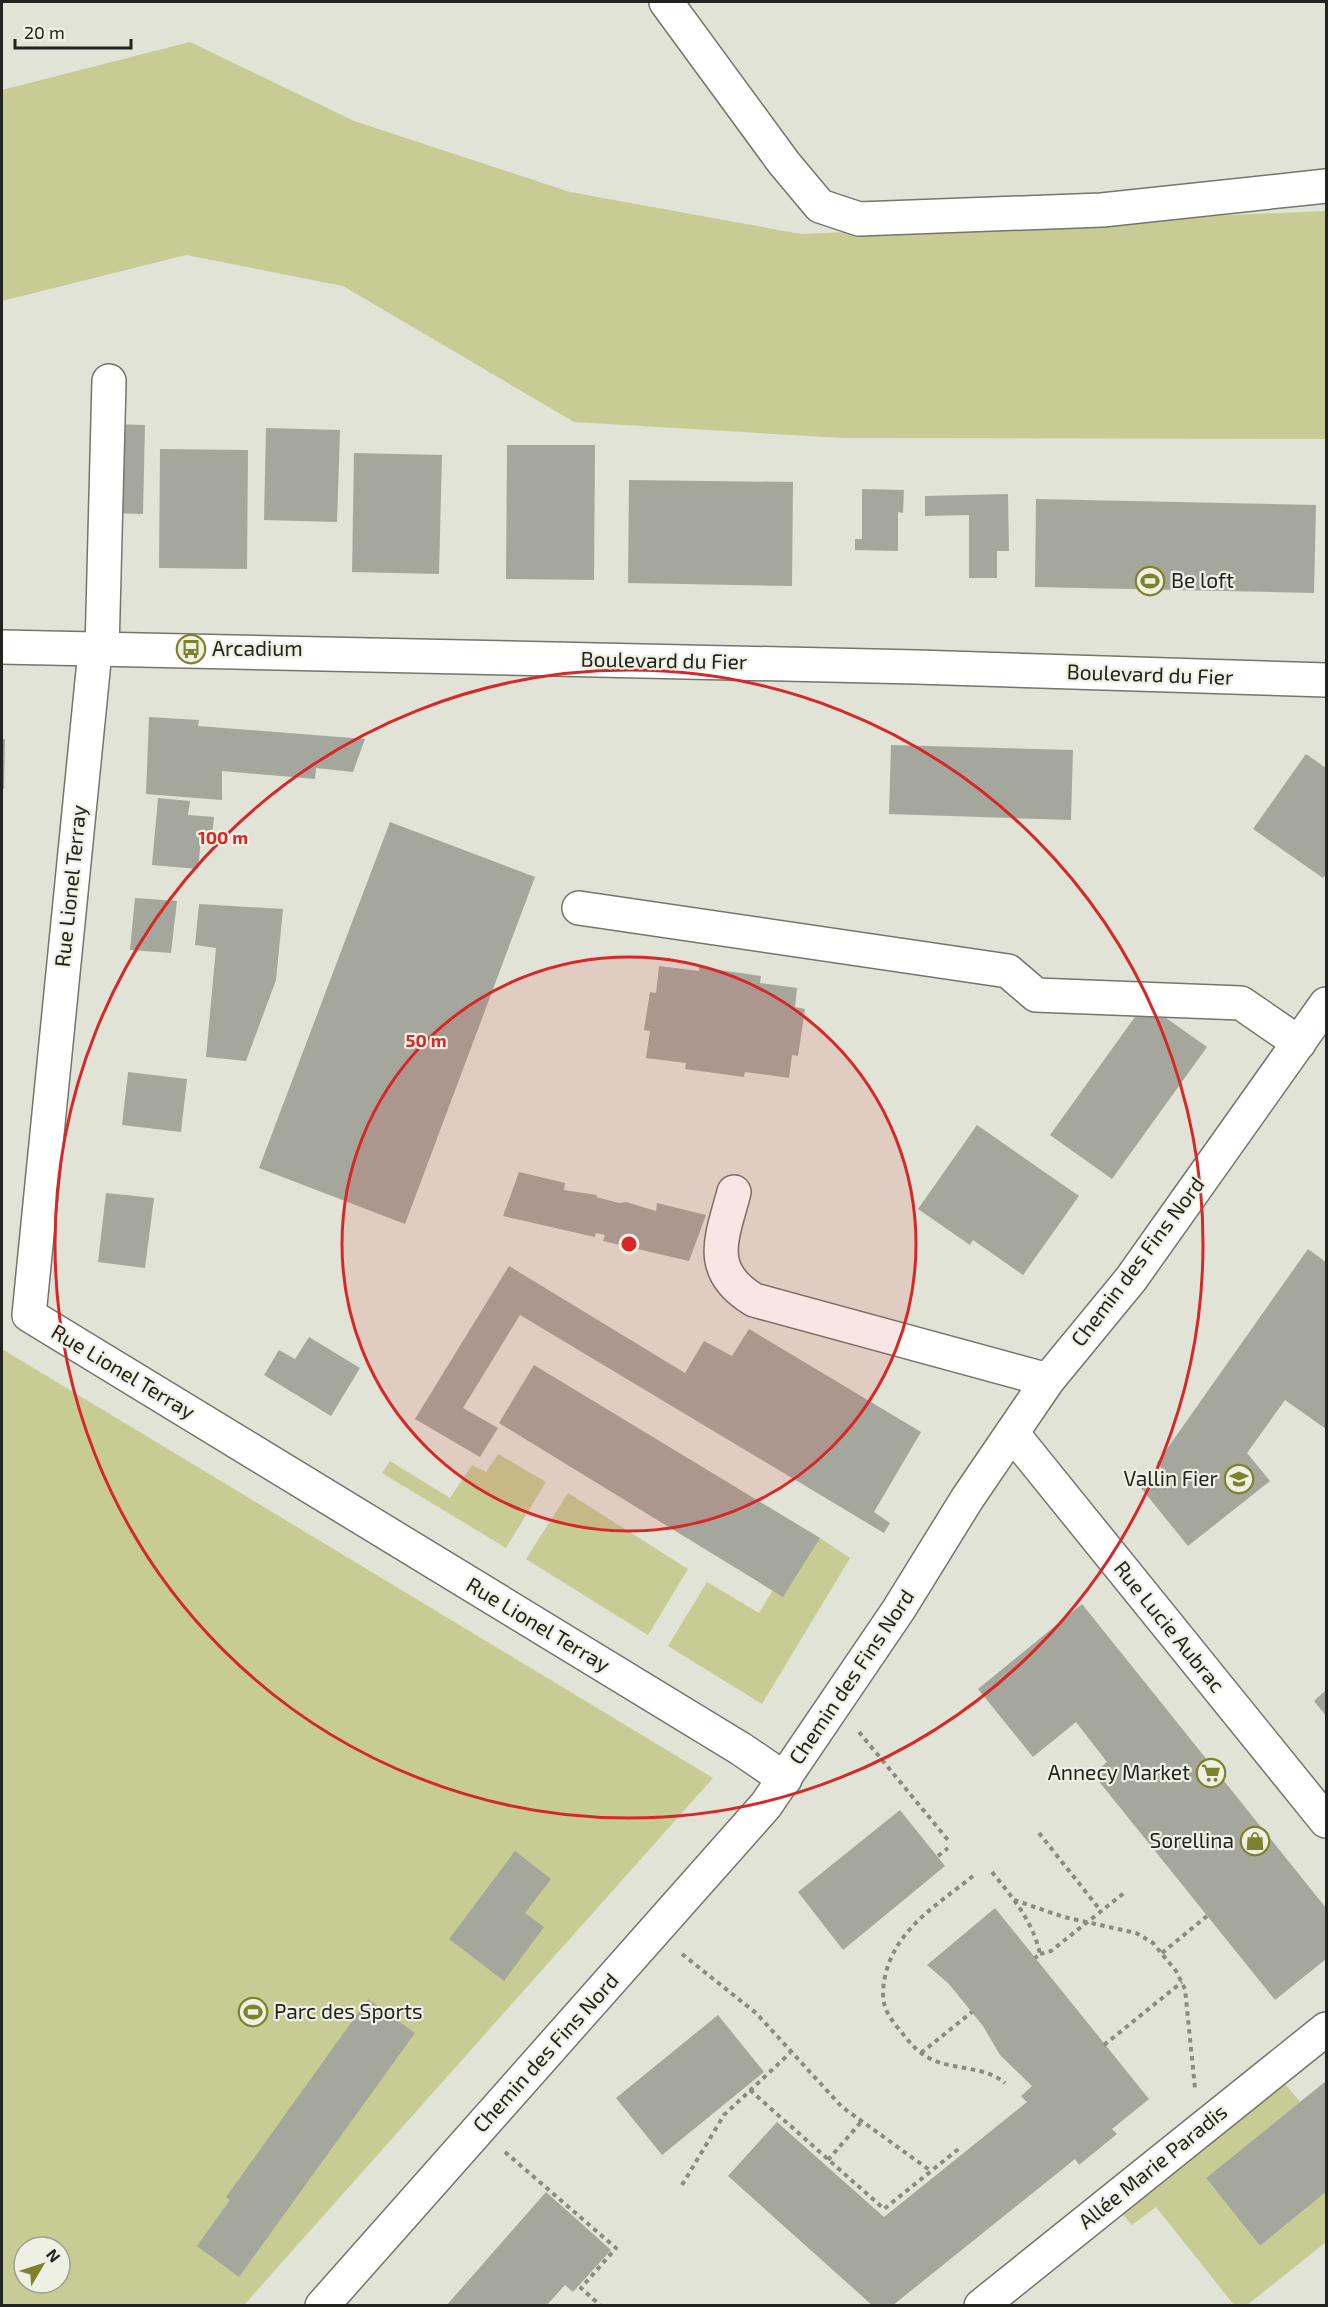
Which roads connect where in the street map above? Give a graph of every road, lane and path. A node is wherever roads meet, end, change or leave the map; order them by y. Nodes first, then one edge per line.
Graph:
1 (666, 2) edge
2 (1326, 186) edge
3 (110, 381) dead end
4 (2, 647) edge
5 (98, 651) junction
6 (1326, 680) edge
7 (579, 908) dead end
8 (1326, 1004) edge
9 (1299, 1043) junction
10 (734, 1192) dead end
11 (1048, 1380) junction
12 (1012, 1433) junction
13 (830, 1709) junction
14 (784, 1779) junction
15 (1326, 1821) edge
16 (1039, 1833) dead end
17 (948, 1840) dead end
18 (948, 1848) dead end
19 (938, 1856) dead end
20 (992, 1872) dead end
21 (973, 1876) dead end
22 (1124, 1893) dead end
23 (1014, 1900) junction
24 (1101, 1911) junction
25 (1207, 1916) dead end
26 (1088, 1922) junction
27 (654, 1932) junction
28 (1162, 1953) junction
29 (1040, 1954) junction
30 (1035, 1958) dead end
31 (1182, 1982) junction
32 (972, 2012) dead end
33 (1326, 2029) edge
34 (1104, 2045) dead end
35 (790, 2053) junction
36 (921, 2053) junction
37 (1005, 2083) dead end
38 (750, 2090) junction
39 (1214, 2118) junction
40 (861, 2122) junction
41 (479, 2129) junction
42 (960, 2147) dead end
43 (828, 2160) junction
44 (931, 2171) junction
45 (682, 2185) dead end
46 (322, 2306) edge
47 (601, 2306) edge
48 (981, 2306) edge

1 - 2 street
3 - 5 street, Rue Lionel Terray
4 - 5 street, Boulevard du Fier
5 - 6 street, Boulevard du Fier
5 - 14 street, Rue Lionel Terray
7 - 9 street
8 - 9 street, Chemin des Fins Nord
9 - 11 street, Chemin des Fins Nord
10 - 11 street
11 - 12 street, Chemin des Fins Nord
12 - 13 street, Chemin des Fins Nord
12 - 15 street, Rue Lucie Aubrac
13 - 14 street, Chemin des Fins Nord
13 - 17 path
14 - 27 street, Chemin des Fins Nord
16 - 24 path
18 - 19 path
20 - 23 path
21 - 36 path
22 - 24 path
23 - 26 path
23 - 29 path
24 - 26 path
25 - 28 path
26 - 28 path
26 - 29 path
27 - 35 path
27 - 41 street, Chemin des Fins Nord
28 - 31 path
29 - 30 path
31 - 34 path
31 - 39 path
32 - 36 path
33 - 39 street, Allée Marie Paradis
35 - 38 path
35 - 40 path
36 - 37 path
38 - 43 path
38 - 45 path
39 - 48 street, Allée Marie Paradis
40 - 43 path
40 - 44 path
41 - 46 street, Chemin des Fins Nord
41 - 47 path
42 - 44 path
43 - 44 path

